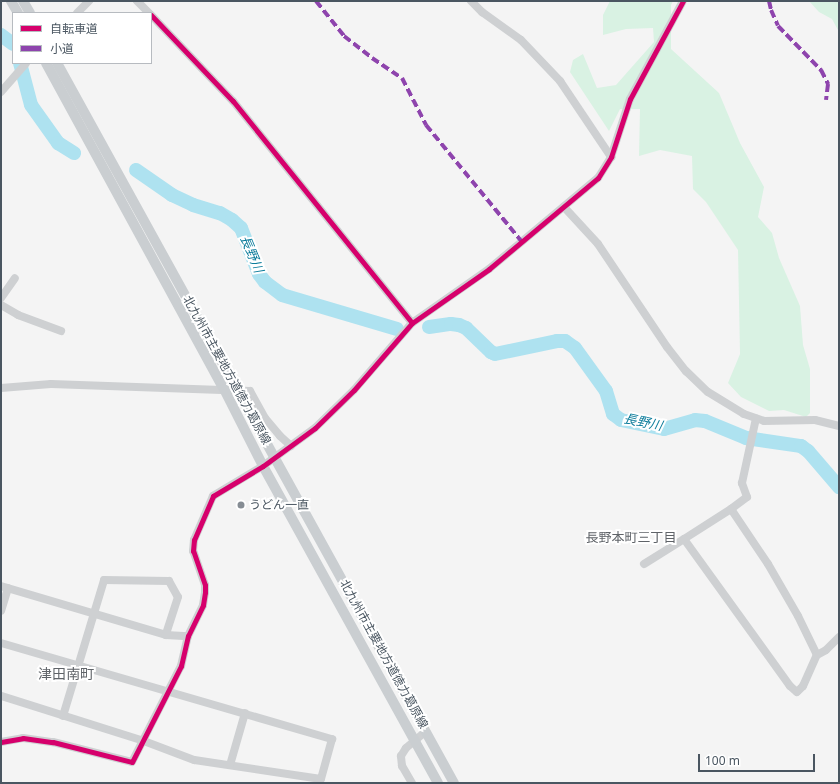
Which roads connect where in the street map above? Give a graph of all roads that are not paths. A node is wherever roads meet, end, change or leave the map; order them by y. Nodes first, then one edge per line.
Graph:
1 (11, 1) edge
2 (23, 1) edge
3 (89, 1) edge
4 (137, 1) edge
5 (472, 1) edge
6 (683, 1) edge
7 (17, 12) edge
8 (29, 12) edge
9 (78, 12) edge
10 (148, 12) edge
11 (152, 16) edge
12 (25, 64) edge
13 (47, 64) edge
14 (58, 64) edge
15 (1, 92) edge
16 (611, 157) junction
17 (564, 207) junction
18 (15, 278) dead end
19 (1, 298) edge
20 (1, 306) edge
21 (412, 323) junction
22 (61, 331) dead end
23 (2, 387) edge
24 (224, 389) junction
25 (239, 390) junction
26 (756, 418) junction
27 (839, 426) edge
28 (291, 446) junction
29 (276, 456) junction
30 (263, 466) junction
31 (731, 509) junction
32 (684, 539) junction
33 (644, 564) dead end
34 (5, 587) edge
35 (1, 611) edge
36 (92, 614) junction
37 (166, 635) junction
38 (188, 636) junction
39 (839, 637) edge
40 (1, 643) edge
41 (817, 655) junction
42 (78, 665) junction
43 (169, 692) junction
44 (1, 696) edge
45 (245, 713) junction
46 (63, 716) junction
47 (426, 731) junction
48 (415, 740) junction
49 (144, 741) junction
50 (1, 742) edge
51 (230, 765) junction
52 (412, 783) edge
53 (438, 783) edge
54 (454, 783) edge

1 - 7 main road
2 - 8 main road
3 - 9 street
4 - 10 street
5 - 16 street
6 - 16 street
11 - 21 street
12 - 15 street
13 - 24 main road, 北九州市主要地方道徳力葛原線
14 - 25 main road, 北九州市主要地方道徳力葛原線
16 - 17 street
17 - 21 street
17 - 26 street
18 - 19 street
20 - 22 street
21 - 28 street
23 - 24 street
24 - 25 street
24 - 30 main road, 北九州市主要地方道徳力葛原線
25 - 28 street
25 - 29 main road, 北九州市主要地方道徳力葛原線
26 - 27 street
26 - 31 street
28 - 29 street
29 - 30 street
29 - 47 main road, 北九州市主要地方道徳力葛原線
30 - 38 street
30 - 48 main road, 北九州市主要地方道徳力葛原線
31 - 32 street
31 - 41 street
32 - 33 street
32 - 41 street
34 - 35 street
34 - 36 street
36 - 37 street
36 - 37 street
36 - 42 street
37 - 38 street
38 - 43 street
39 - 41 street
40 - 42 street
42 - 43 street
42 - 46 street
43 - 45 street
43 - 49 street
44 - 46 street
45 - 51 street
45 - 51 street
46 - 49 street
47 - 48 street
47 - 54 main road, 北九州市主要地方道徳力葛原線
48 - 52 street
48 - 53 main road, 北九州市主要地方道徳力葛原線
49 - 50 street
49 - 51 street

